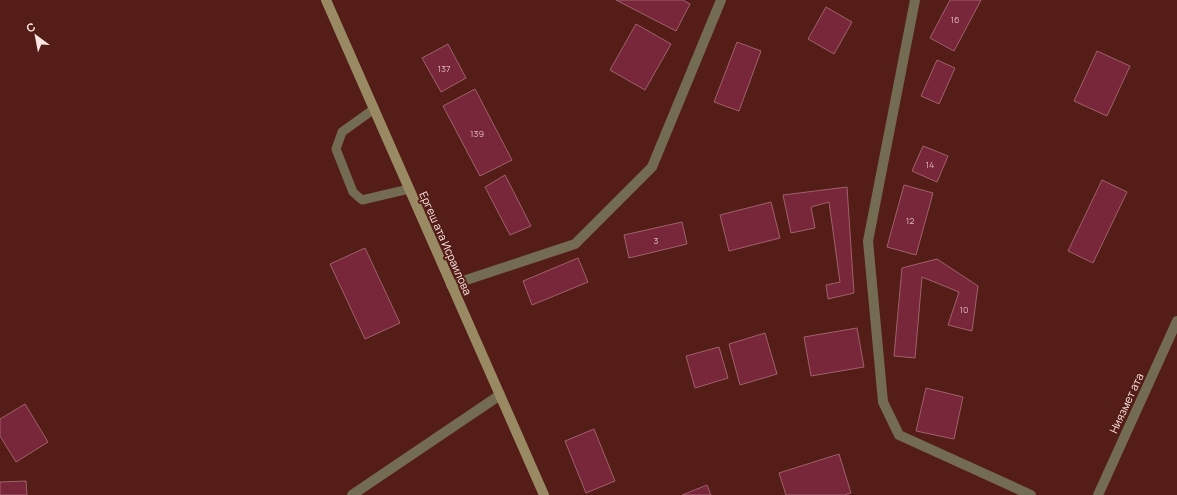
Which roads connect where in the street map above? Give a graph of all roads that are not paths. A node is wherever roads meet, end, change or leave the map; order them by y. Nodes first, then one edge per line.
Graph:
1 (326, 0) edge
2 (721, 0) edge
3 (915, 0) edge
4 (374, 109) junction
5 (409, 189) junction
6 (451, 285) junction
7 (1177, 321) edge
8 (500, 395) junction
9 (352, 495) edge
10 (544, 495) edge
11 (1031, 495) edge
12 (1098, 495) edge

1 - 4 main road, Ергеш ата Исраилова
2 - 6 street
3 - 11 street
4 - 5 main road, Ергеш ата Исраилова
4 - 5 lane
5 - 6 main road, Ергеш ата Исраилова
6 - 8 main road, Ергеш ата Исраилова
7 - 12 street, Ниязмет ата
8 - 9 street
8 - 10 main road, Ергеш ата Исраилова

